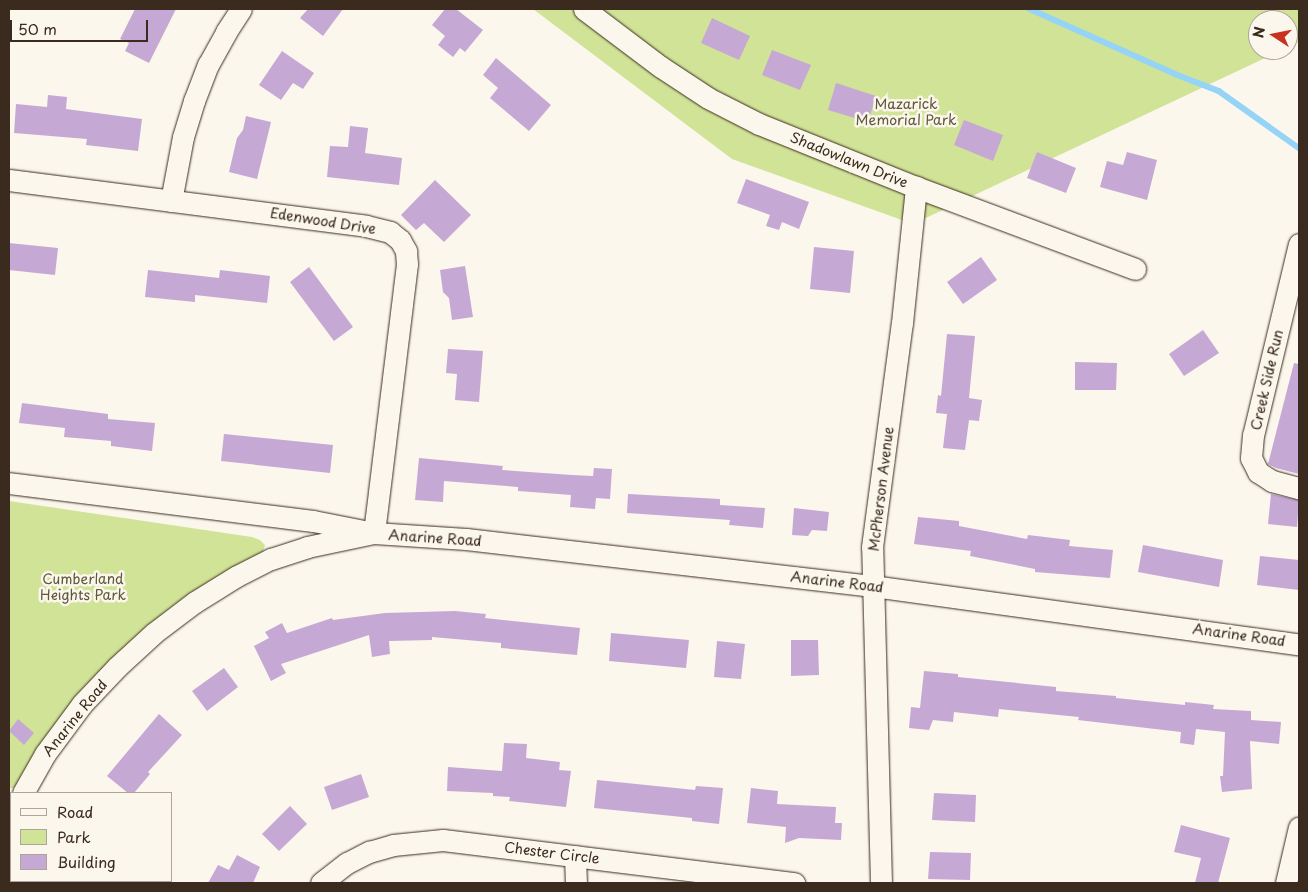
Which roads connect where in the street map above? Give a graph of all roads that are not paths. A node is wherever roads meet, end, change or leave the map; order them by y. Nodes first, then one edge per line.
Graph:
1 (242, 9) edge
2 (584, 9) edge
3 (9, 180) edge
4 (916, 187) junction
5 (171, 201) junction
6 (1299, 244) edge
7 (1135, 269) dead end
8 (9, 483) edge
9 (1299, 488) edge
10 (374, 533) junction
11 (873, 586) junction
12 (1299, 644) edge
13 (24, 792) edge
14 (1299, 827) edge
15 (575, 856) junction
16 (321, 883) edge
17 (576, 883) edge
18 (794, 883) edge
19 (882, 883) edge
20 (1286, 883) edge

1 - 5 street
2 - 4 street, Shadowlawn Drive
3 - 5 street, Edenwood Drive
4 - 7 street, Shadowlawn Drive
4 - 11 street, McPherson Avenue
5 - 10 street, Edenwood Drive
6 - 9 street, Creek Side Run
8 - 10 street, Anarine Road
10 - 11 street, Anarine Road
10 - 13 street, Anarine Road
11 - 12 street, Anarine Road
11 - 19 street, McPherson Avenue
14 - 20 street
15 - 16 street, Chester Circle
15 - 17 street
15 - 18 street, Chester Circle

